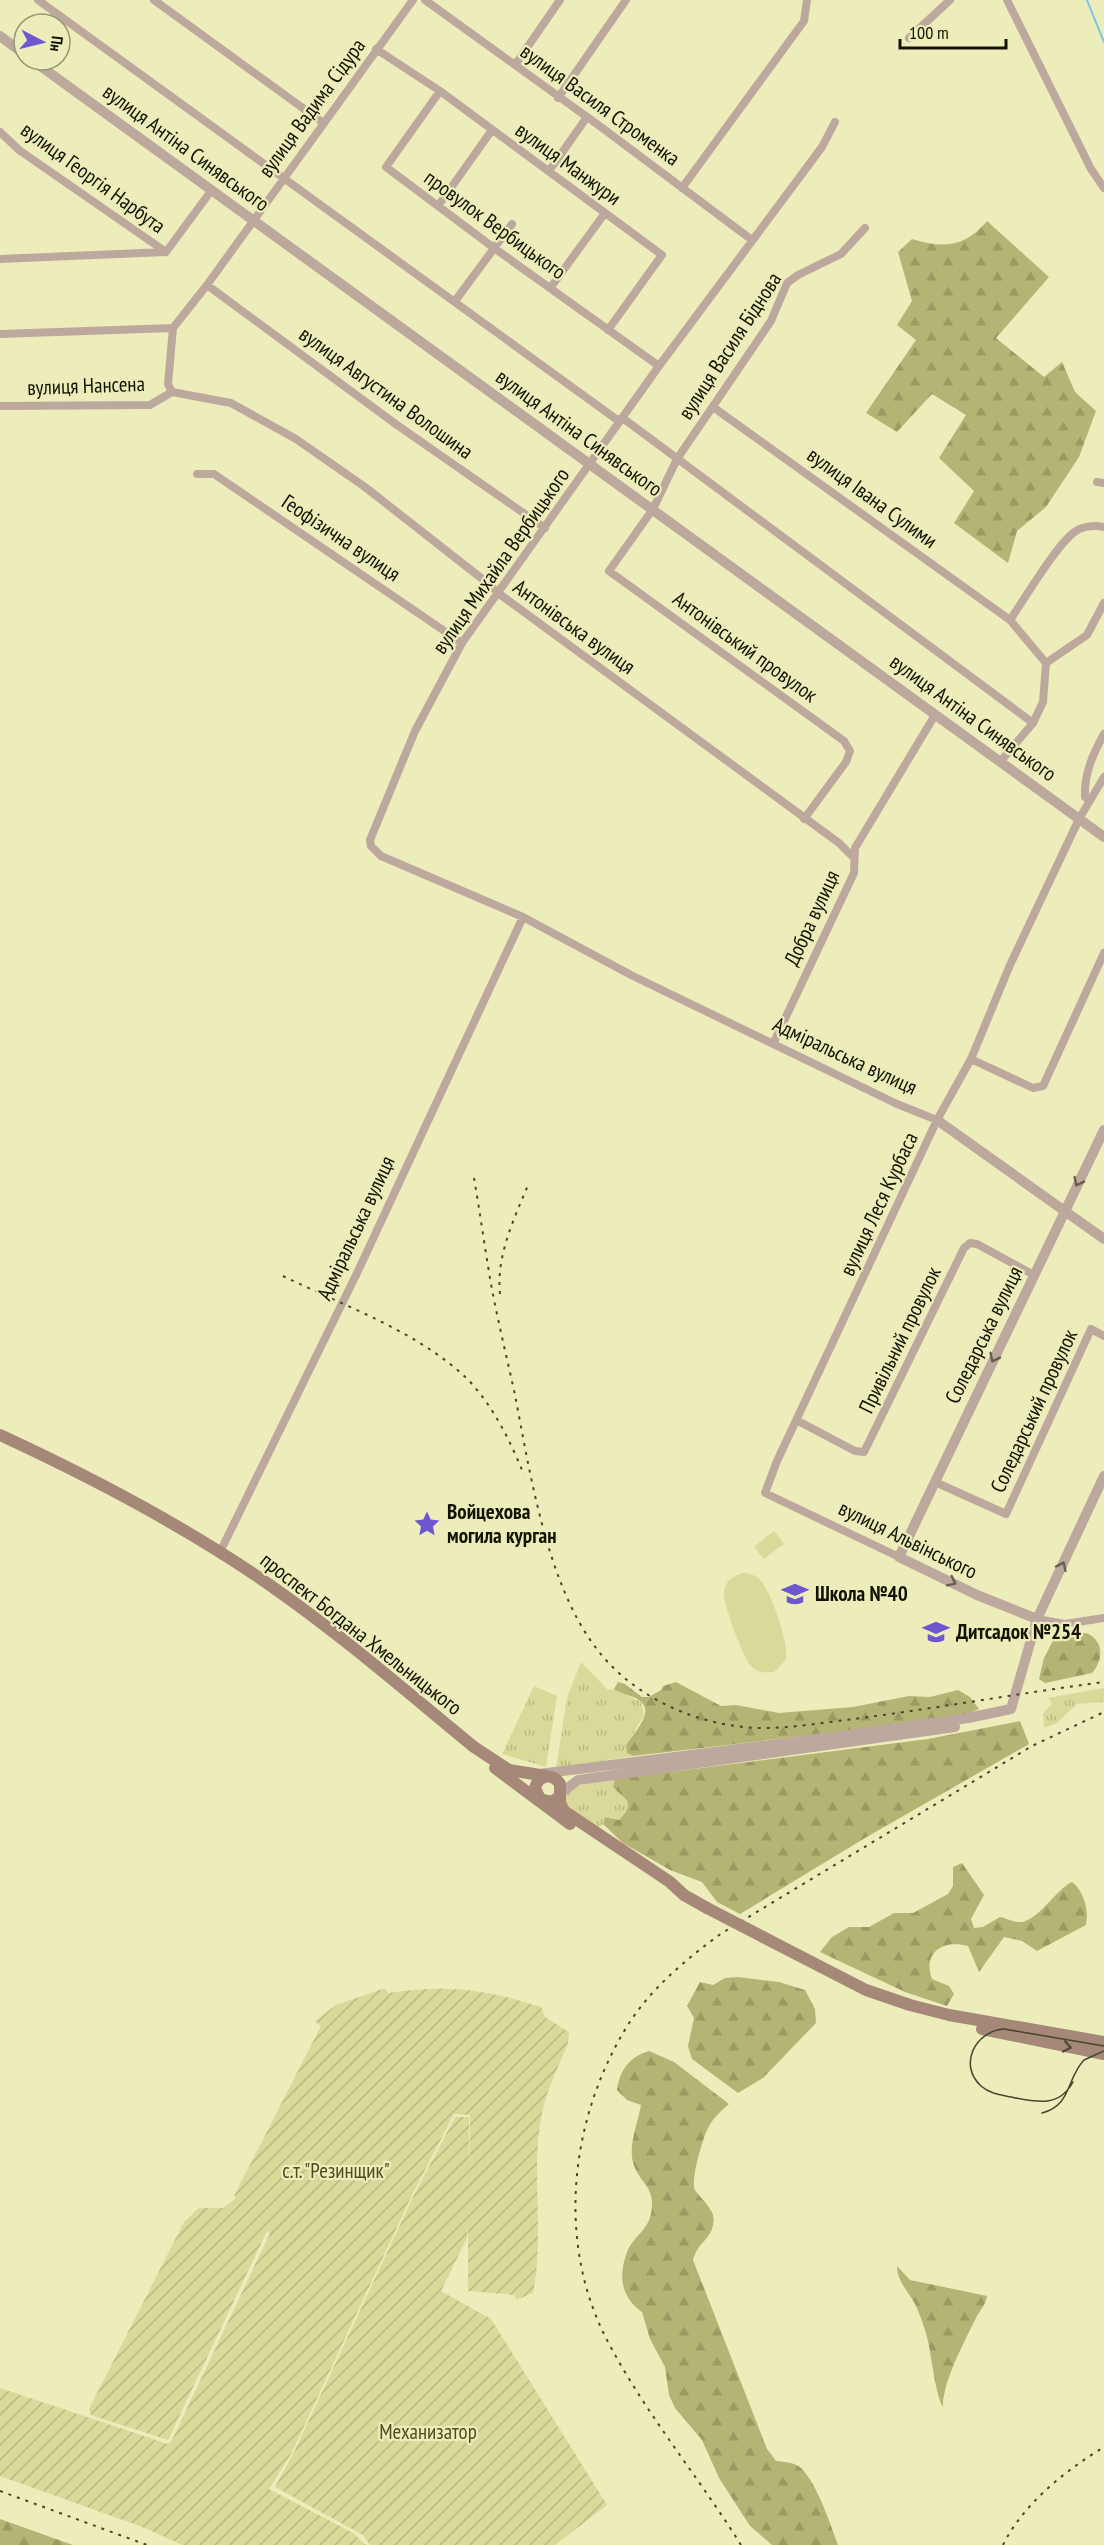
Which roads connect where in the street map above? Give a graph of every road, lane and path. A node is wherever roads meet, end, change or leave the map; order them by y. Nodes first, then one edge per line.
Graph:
1 (38, 0) edge
2 (154, 0) edge
3 (413, 0) edge
4 (425, 0) edge
5 (560, 0) edge
6 (626, 0) edge
7 (807, 0) edge
8 (950, 0) edge
9 (1007, 0) edge
10 (165, 3) edge
11 (909, 38) dead end
12 (376, 50) junction
13 (515, 65) junction
14 (48, 72) edge
15 (440, 91) junction
16 (558, 98) junction
17 (587, 117) junction
18 (322, 122) junction
19 (835, 122) dead end
20 (492, 130) junction
21 (0, 132) edge
22 (549, 171) junction
23 (284, 179) junction
24 (682, 188) junction
25 (1104, 188) edge
26 (211, 192) junction
27 (438, 206) junction
28 (605, 213) junction
29 (253, 220) junction
30 (512, 224) dead end
31 (865, 228) dead end
32 (752, 240) junction
33 (494, 249) junction
34 (166, 252) junction
35 (0, 259) edge
36 (207, 285) junction
37 (551, 287) junction
38 (455, 301) junction
39 (172, 328) junction
40 (608, 330) junction
41 (0, 334) edge
42 (659, 366) junction
43 (172, 392) junction
44 (0, 406) edge
45 (713, 407) junction
46 (624, 419) junction
47 (677, 459) junction
48 (590, 465) junction
49 (197, 474) dead end
50 (653, 509) junction
51 (1104, 527) edge
52 (545, 528) junction
53 (498, 593) junction
54 (1104, 603) edge
55 (1010, 620) junction
56 (462, 643) junction
57 (1046, 663) junction
58 (934, 715) junction
59 (1033, 723) junction
60 (1104, 734) edge
61 (1000, 762) junction
62 (1104, 777) edge
63 (1090, 801) junction
64 (804, 819) junction
65 (1079, 819) junction
66 (371, 833) joint
67 (1104, 837) edge
68 (853, 857) junction
69 (523, 918) junction
70 (1104, 953) edge
71 (773, 1044) junction
72 (971, 1059) junction
73 (937, 1120) junction
74 (1104, 1130) edge
75 (1099, 1152) edge
76 (1064, 1210) junction
77 (1104, 1239) edge
78 (1034, 1275) junction
79 (1104, 1336) edge
80 (798, 1421) junction
81 (0, 1435) edge
82 (1104, 1476) edge
83 (935, 1482) junction
84 (765, 1493) joint
85 (220, 1552) junction
86 (899, 1557) junction
87 (1104, 1618) edge
88 (1037, 1619) junction
89 (1011, 1708) junction
90 (474, 1747) junction
91 (657, 1760) junction
92 (495, 1767) junction
93 (528, 1774) junction
94 (549, 1776) junction
95 (560, 1795) junction
96 (543, 1803) junction
97 (684, 1895) junction
98 (871, 1990) junction
99 (1104, 2042) edge
100 (1104, 2054) edge

1 - 23 street, вулиця Антіна Синявського
2 - 10 street
3 - 12 street, вулиця Вадима Сідура
4 - 13 street, вулиця Василя Строменка
5 - 13 street
6 - 16 street
7 - 24 street
8 - 11 street
9 - 25 street
10 - 18 street
12 - 15 street, вулиця Манжури
12 - 18 street, вулиця Вадима Сідура
13 - 16 street, вулиця Василя Строменка
14 - 26 street, вулиця Антіна Синявського
15 - 20 street, вулиця Манжури
15 - 27 street, провулок Вербицького
16 - 17 street, вулиця Василя Строменка
17 - 22 street
17 - 24 street, вулиця Василя Строменка
18 - 23 street, вулиця Вадима Сідура
19 - 32 street, вулиця Михайла Вербицького
20 - 22 street, вулиця Манжури
20 - 27 street
21 - 34 street, вулиця Георгія Нарбута
22 - 28 street, вулиця Манжури
23 - 29 street, вулиця Вадима Сідура
23 - 38 street, вулиця Антіна Синявського
24 - 32 street, вулиця Василя Строменка
26 - 29 street, вулиця Антіна Синявського
26 - 34 street
27 - 33 street, провулок Вербицького
28 - 37 street
28 - 40 street, вулиця Манжури
29 - 36 street, вулиця Вадима Сідура
29 - 48 street, вулиця Антіна Синявського
30 - 33 street
31 - 45 street, вулиця Василя Біднова
32 - 42 street, вулиця Михайла Вербицького
33 - 37 street, провулок Вербицького
33 - 38 street
34 - 35 street
36 - 39 street, вулиця Вадима Сідура
36 - 52 street, вулиця Августина Волошина
37 - 40 street, провулок Вербицького
38 - 46 street, вулиця Антіна Синявського
39 - 41 street
39 - 43 street
40 - 42 street, провулок Вербицького
42 - 46 street, вулиця Михайла Вербицького
43 - 44 street, вулиця Нансена
43 - 53 street, Антонівська вулиця
45 - 47 street, вулиця Василя Біднова
45 - 55 street, вулиця Івана Сулими
46 - 47 street, вулиця Антіна Синявського
46 - 48 street, вулиця Михайла Вербицького
47 - 50 street, вулиця Василя Біднова
47 - 59 street, вулиця Антіна Синявського
48 - 50 street, вулиця Антіна Синявського
48 - 52 street, вулиця Михайла Вербицького
49 - 56 street, Геофізична вулиця
50 - 58 street, вулиця Антіна Синявського
50 - 64 street, Антонівський провулок
51 - 55 street
52 - 53 street, вулиця Михайла Вербицького
53 - 56 street, вулиця Михайла Вербицького
53 - 64 street, Антонівська вулиця
54 - 57 street
55 - 57 street, вулиця Івана Сулими
56 - 66 street, вулиця Михайла Вербицького
57 - 59 street
58 - 61 street, вулиця Антіна Синявського
58 - 68 street, Добра вулиця
59 - 61 street
60 - 63 street
61 - 65 street, вулиця Антіна Синявського
62 - 63 street, вулиця Леся Курбаса
63 - 65 street, вулиця Леся Курбаса
64 - 68 street, Антонівська вулиця
65 - 67 street, вулиця Антіна Синявського
65 - 72 street, вулиця Леся Курбаса
66 - 69 street, Адміральська вулиця
68 - 71 street, Добра вулиця
69 - 71 street, Адміральська вулиця
69 - 85 street, Адміральська вулиця
70 - 72 street
71 - 73 street, Адміральська вулиця
72 - 73 street, вулиця Леся Курбаса
73 - 76 street, Адміральська вулиця
73 - 80 street, вулиця Леся Курбаса
74 - 75 street, Соледарська вулиця
75 -> 76 street, Соледарська вулиця
76 - 77 street, Адміральська вулиця
76 - 78 street, Соледарська вулиця
78 - 80 street, Привільний провулок
78 -> 83 street, Соледарська вулиця
79 - 83 street, Соледарський провулок
80 - 84 street, вулиця Леся Курбаса
81 - 85 main road, проспект Богдана Хмельницького
88 -> 82 street
83 - 86 street, Соледарська вулиця
84 - 86 street, вулиця Альвінського
85 - 90 main road, проспект Богдана Хмельницького
86 -> 88 street, вулиця Альвінського
87 - 88 street
88 - 89 street
89 - 91 street
89 - 95 street
90 - 92 main road, проспект Богдана Хмельницького
90 - 93 main road, проспект Богдана Хмельницького
91 - 93 street
91 - 94 street
92 - 96 main road, проспект Богдана Хмельницького
92 - 96 main road, проспект Богдана Хмельницького
93 - 94 main road, проспект Богдана Хмельницького
94 - 95 main road, проспект Богдана Хмельницького
94 - 96 main road
95 - 96 main road
95 - 97 main road, проспект Богдана Хмельницького
96 - 97 main road, проспект Богдана Хмельницького
97 - 98 main road, проспект Богдана Хмельницького, bridge
98 - 99 main road, проспект Богдана Хмельницького
98 -> 100 main road, проспект Богдана Хмельницького

